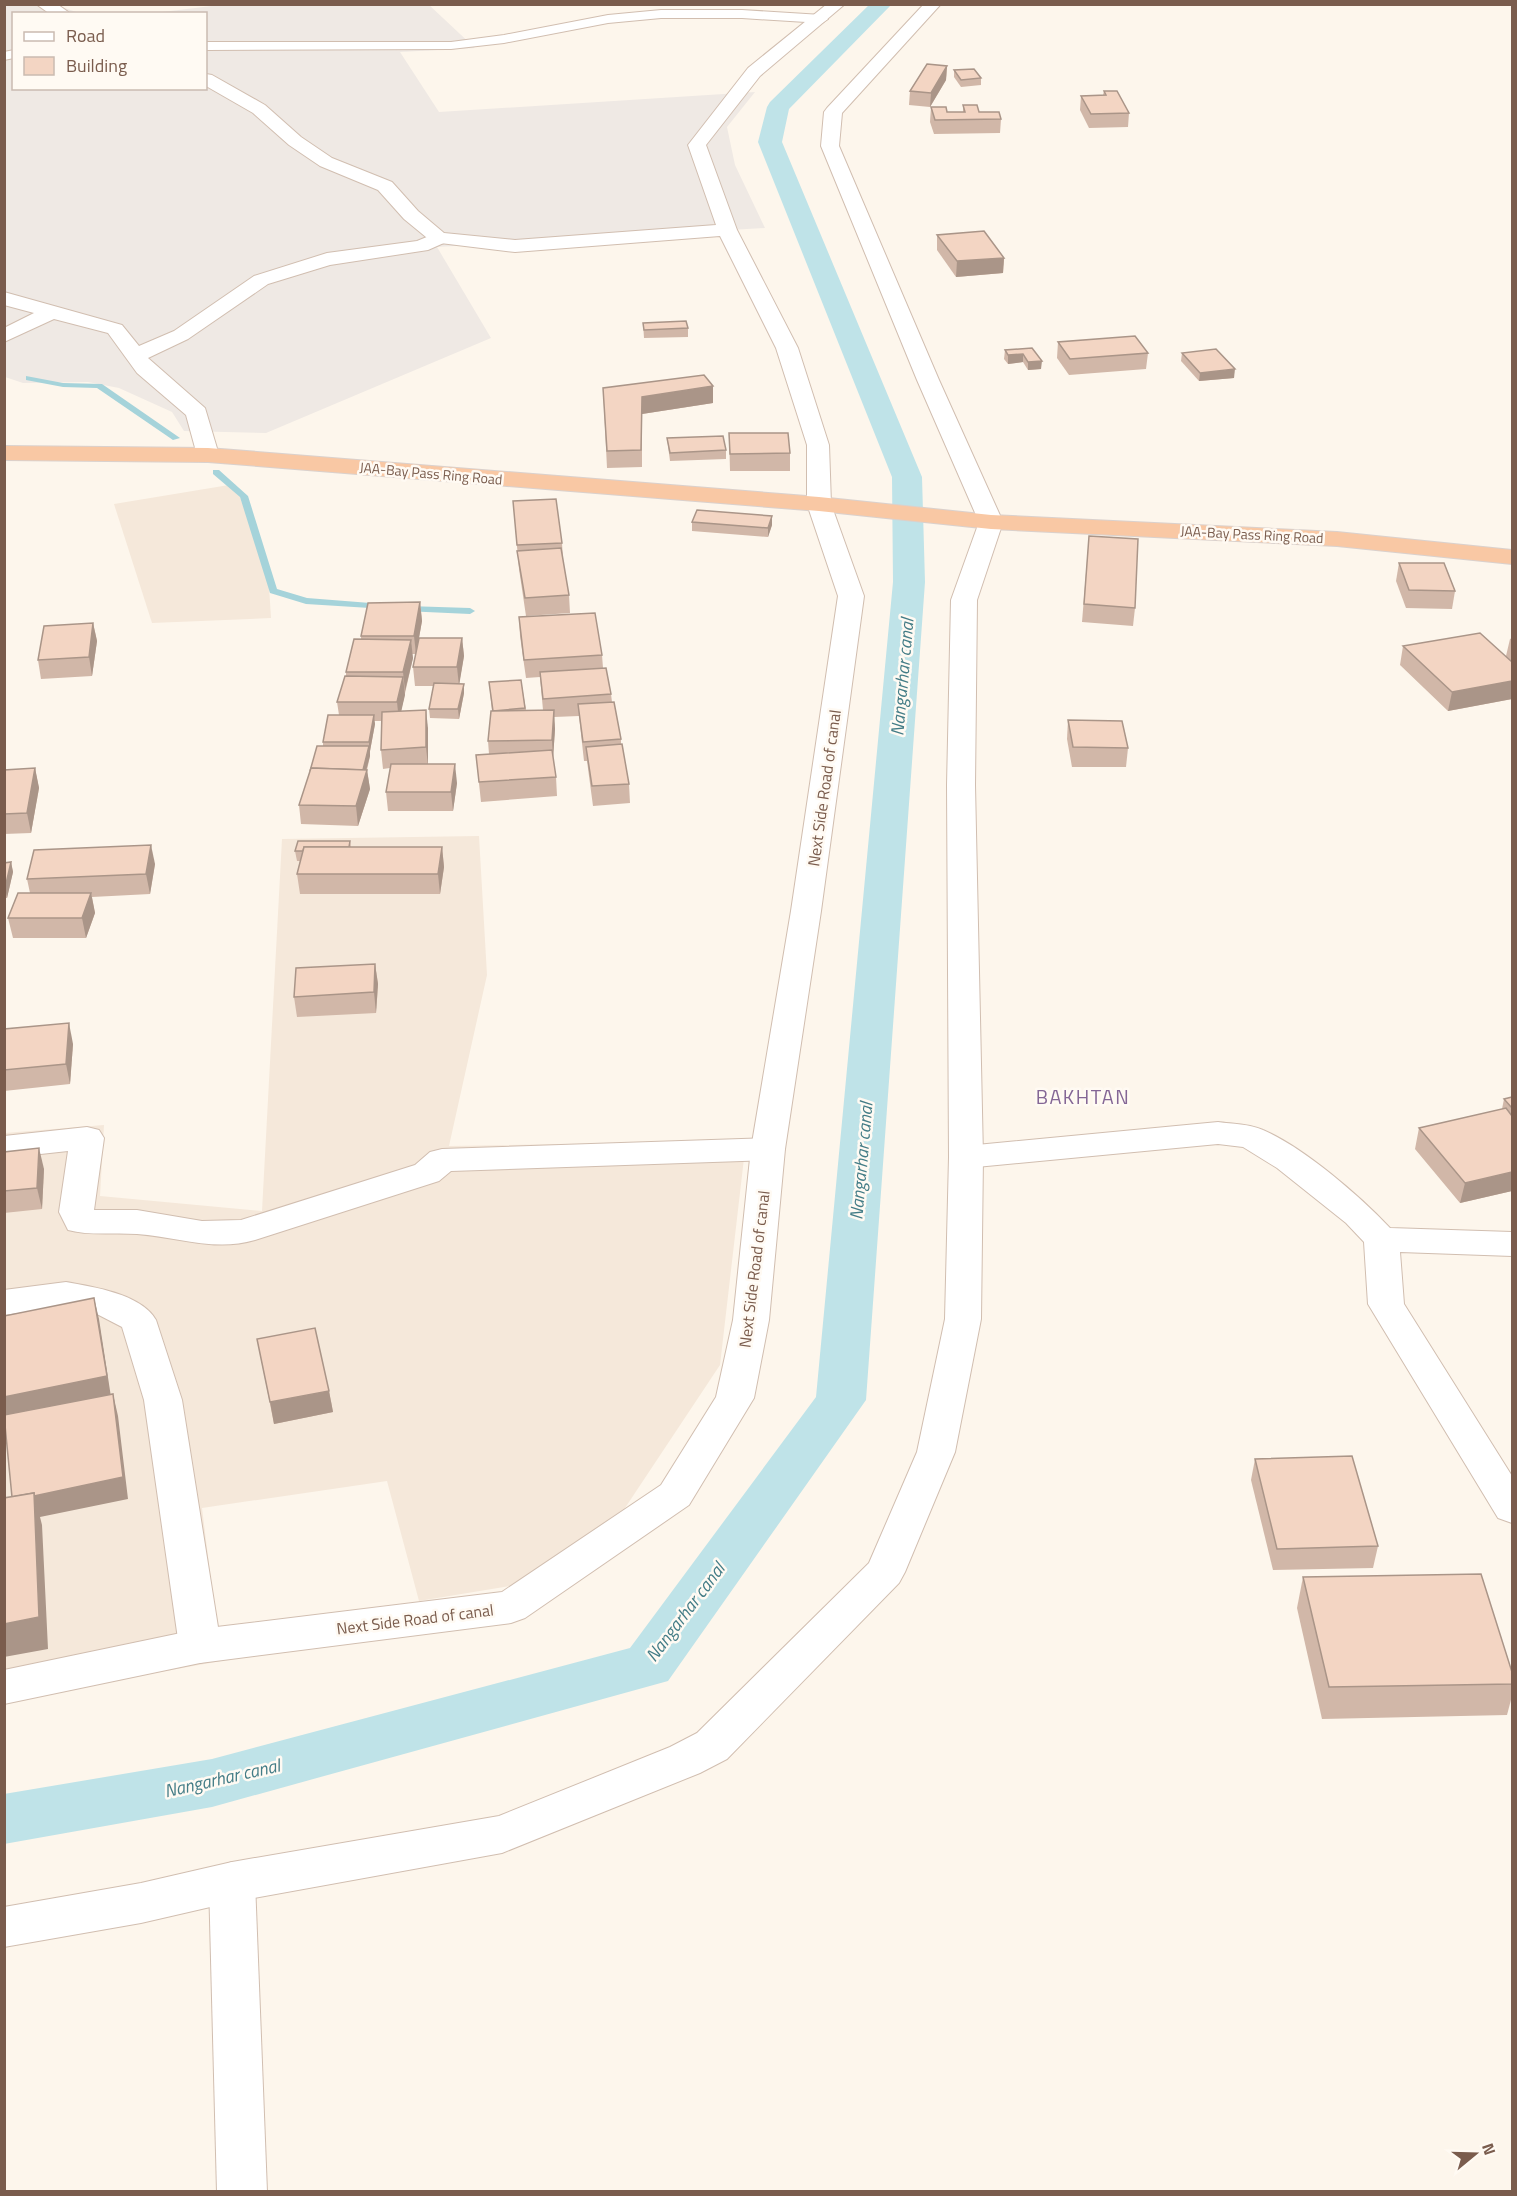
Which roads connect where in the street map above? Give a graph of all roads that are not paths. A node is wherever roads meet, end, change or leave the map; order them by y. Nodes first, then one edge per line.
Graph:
1 (44, 4) edge
2 (933, 4) edge
3 (830, 9) edge
4 (59, 12) edge
5 (207, 46) edge
6 (207, 80) edge
7 (727, 230) junction
8 (439, 238) junction
9 (4, 298) edge
10 (52, 312) junction
11 (4, 336) edge
12 (135, 356) junction
13 (4, 453) edge
14 (208, 455) junction
15 (819, 504) junction
16 (992, 522) junction
17 (1512, 557) edge
18 (4, 1147) edge
19 (768, 1149) junction
20 (966, 1157) junction
21 (1381, 1239) junction
22 (1512, 1244) edge
23 (4, 1303) edge
24 (1512, 1508) edge
25 (200, 1646) junction
26 (4, 1688) edge
27 (232, 1882) junction
28 (4, 1927) edge
29 (242, 2192) edge

1 - 4 street
2 - 16 street
3 - 5 lane
3 - 7 street, Next Side Road of canal
6 - 8 street
7 - 8 street
7 - 15 street, Next Side Road of canal
8 - 12 street
9 - 10 street
10 - 11 street
10 - 12 street
12 - 14 street
13 - 14 highway, JAA-Bay Pass Ring Road
14 - 15 highway, JAA-Bay Pass Ring Road
15 - 16 highway, JAA-Bay Pass Ring Road
15 - 19 street, Next Side Road of canal
16 - 17 highway, JAA-Bay Pass Ring Road
16 - 20 street
18 - 19 street
19 - 25 street, Next Side Road of canal
20 - 21 street
20 - 27 street
21 - 22 street
21 - 24 street
23 - 25 street
25 - 26 street, Next Side Road of canal
27 - 28 street
27 - 29 street

